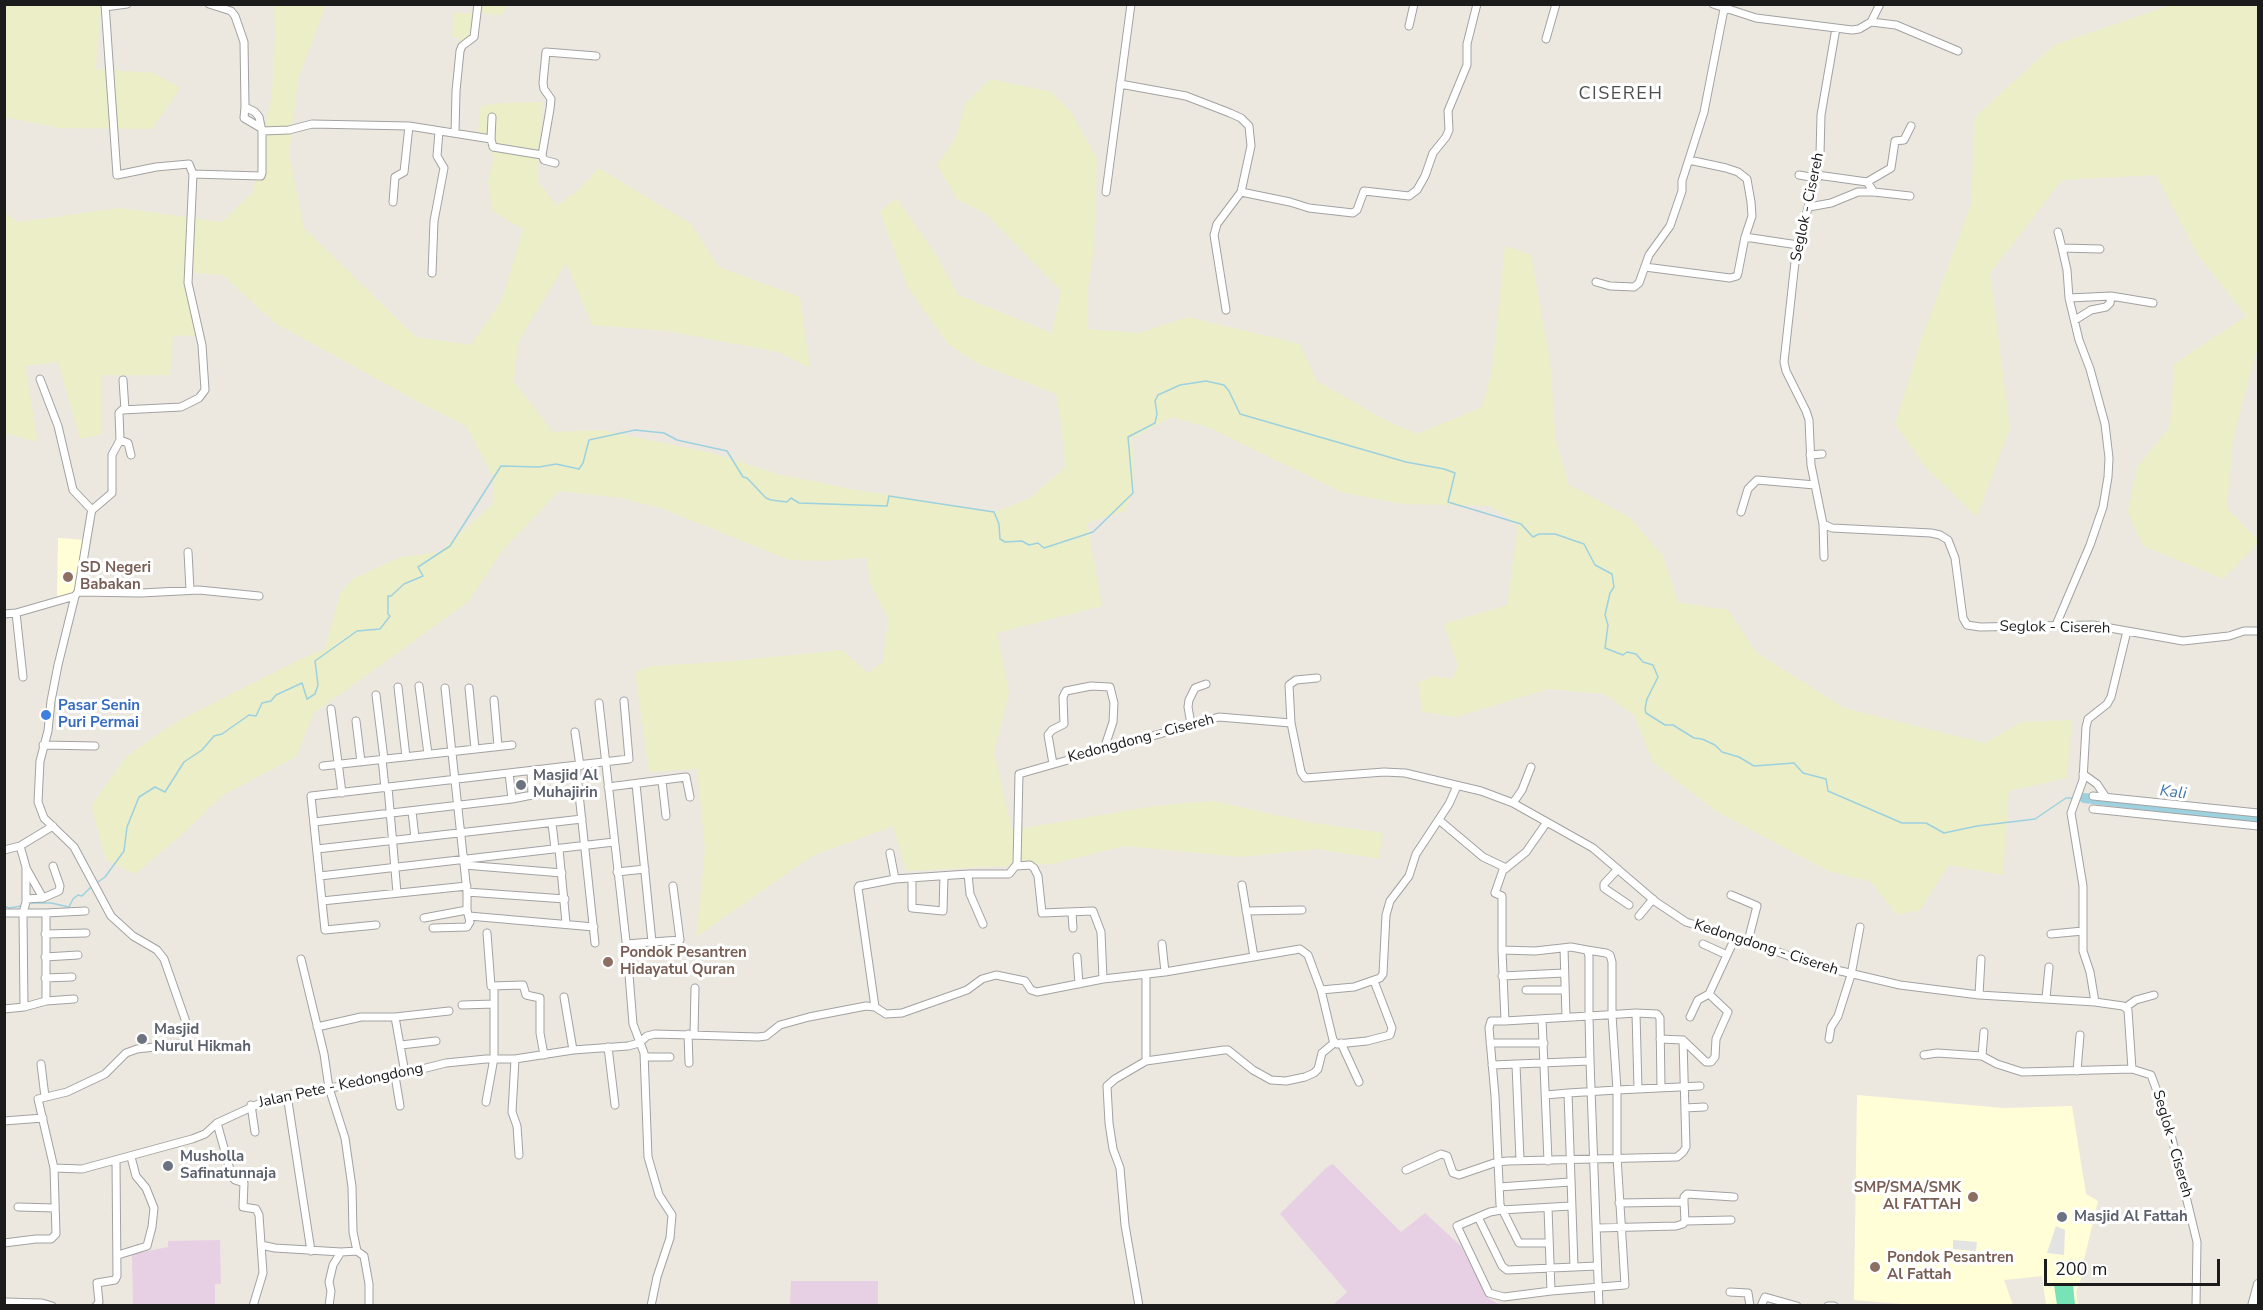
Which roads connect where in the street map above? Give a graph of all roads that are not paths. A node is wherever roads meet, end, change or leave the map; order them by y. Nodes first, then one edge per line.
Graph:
1 (127, 4) edge
2 (209, 4) edge
3 (478, 4) edge
4 (1131, 4) edge
5 (1414, 4) edge
6 (1478, 4) edge
7 (1556, 4) edge
8 (1713, 4) edge
9 (1880, 4) edge
10 (105, 6) edge
11 (1725, 7) edge
12 (1871, 22) junction
13 (1409, 27) dead end
14 (1836, 28) junction
15 (1546, 39) dead end
16 (1958, 51) dead end
17 (596, 56) dead end
18 (1120, 84) junction
19 (492, 117) dead end
20 (409, 126) junction
21 (1911, 126) dead end
22 (262, 129) junction
23 (438, 131) junction
24 (454, 133) junction
25 (491, 139) junction
26 (542, 155) junction
27 (1689, 160) junction
28 (555, 164) dead end
29 (193, 174) junction
30 (1799, 175) dead end
31 (1817, 176) junction
32 (1867, 182) junction
33 (1106, 192) dead end
34 (1241, 192) junction
35 (1874, 192) junction
36 (1910, 196) dead end
37 (393, 202) dead end
38 (1809, 207) junction
39 (2058, 232) dead end
40 (1745, 237) junction
41 (1798, 245) junction
42 (2062, 248) junction
43 (2100, 249) dead end
44 (1645, 267) junction
45 (432, 273) dead end
46 (1596, 282) dead end
47 (2111, 296) junction
48 (2069, 298) junction
49 (2153, 303) dead end
50 (1226, 309) dead end
51 (2075, 320) junction
52 (40, 379) dead end
53 (123, 380) dead end
54 (125, 410) junction
55 (120, 440) junction
56 (1822, 454) dead end
57 (131, 455) dead end
58 (1810, 455) junction
59 (1815, 485) junction
60 (92, 510) junction
61 (1741, 512) dead end
62 (1823, 524) junction
63 (188, 552) dead end
64 (1824, 557) dead end
65 (190, 590) junction
66 (77, 594) junction
67 (258, 596) dead end
68 (16, 613) junction
69 (4, 614) edge
70 (2056, 625) junction
71 (2127, 631) junction
72 (2259, 631) edge
73 (23, 677) dead end
74 (1317, 678) dead end
75 (1206, 684) dead end
76 (419, 686) dead end
77 (398, 687) dead end
78 (445, 688) dead end
79 (469, 688) dead end
80 (376, 695) dead end
81 (494, 700) dead end
82 (624, 701) dead end
83 (599, 704) dead end
84 (331, 709) dead end
85 (356, 721) dead end
86 (1291, 723) junction
87 (1191, 724) junction
88 (575, 732) dead end
89 (43, 745) junction
90 (512, 745) dead end
91 (95, 746) dead end
92 (498, 746) junction
93 (475, 749) junction
94 (1104, 749) junction
95 (452, 751) junction
96 (428, 754) junction
97 (406, 757) junction
98 (383, 759) junction
99 (361, 762) junction
100 (605, 763) junction
101 (338, 764) junction
102 (1053, 764) junction
103 (323, 766) dead end
104 (578, 766) junction
105 (1531, 768) dead end
106 (531, 771) junction
107 (508, 773) junction
108 (2084, 774) junction
109 (455, 780) junction
110 (662, 781) junction
111 (636, 784) junction
112 (1457, 786) junction
113 (386, 787) junction
114 (608, 787) junction
115 (342, 793) junction
116 (2093, 796) dead end
117 (2105, 796) junction
118 (690, 797) dead end
119 (512, 799) junction
120 (1513, 803) junction
121 (458, 806) junction
122 (2130, 806) junction
123 (2093, 809) dead end
124 (412, 811) junction
125 (2259, 813) edge
126 (390, 814) junction
127 (666, 816) dead end
128 (582, 819) junction
129 (1439, 819) junction
130 (314, 822) junction
131 (1547, 822) junction
132 (552, 823) junction
133 (52, 826) junction
134 (2259, 826) edge
135 (461, 833) junction
136 (415, 838) junction
137 (392, 840) junction
138 (614, 842) junction
139 (20, 846) junction
140 (585, 846) junction
141 (317, 849) junction
142 (557, 849) junction
143 (4, 850) edge
144 (890, 853) dead end
145 (464, 863) junction
146 (53, 866) dead end
147 (394, 866) junction
148 (1016, 866) junction
149 (26, 867) junction
150 (1618, 868) junction
151 (645, 869) junction
152 (1505, 869) junction
153 (617, 872) junction
154 (562, 873) junction
155 (968, 874) junction
156 (320, 876) junction
157 (945, 876) junction
158 (912, 878) junction
159 (895, 879) junction
160 (1242, 885) dead end
161 (673, 886) dead end
162 (467, 889) junction
163 (397, 893) junction
164 (1731, 895) dead end
165 (43, 898) junction
166 (565, 899) junction
167 (1653, 899) junction
168 (322, 901) junction
169 (25, 905) junction
170 (1629, 905) dead end
171 (1302, 910) dead end
172 (85, 911) dead end
173 (1246, 911) junction
174 (4, 913) edge
175 (46, 913) junction
176 (468, 913) junction
177 (1072, 913) junction
178 (1639, 916) dead end
179 (424, 918) dead end
180 (566, 923) junction
181 (983, 924) dead end
182 (376, 925) dead end
183 (594, 927) junction
184 (1860, 927) dead end
185 (433, 928) dead end
186 (1073, 928) dead end
187 (2083, 931) junction
188 (45, 933) junction
189 (86, 933) dead end
190 (487, 933) dead end
191 (2051, 934) dead end
192 (1735, 938) junction
193 (1748, 941) junction
194 (652, 942) junction
195 (596, 943) dead end
196 (626, 944) junction
197 (1162, 944) dead end
198 (1703, 944) dead end
199 (1564, 948) junction
200 (1502, 950) junction
201 (1587, 950) junction
202 (78, 955) dead end
203 (1727, 955) junction
204 (45, 957) junction
205 (1077, 957) dead end
206 (1254, 957) junction
207 (301, 959) dead end
208 (1981, 959) dead end
209 (2049, 967) dead end
210 (1165, 972) junction
211 (1564, 973) junction
212 (1146, 975) junction
213 (1851, 975) junction
214 (1502, 976) junction
215 (72, 977) dead end
216 (45, 978) junction
217 (1103, 980) junction
218 (1374, 981) junction
219 (1079, 984) junction
220 (494, 986) junction
221 (695, 988) dead end
222 (1321, 990) junction
223 (1526, 990) dead end
224 (1564, 990) junction
225 (1708, 994) junction
226 (1979, 995) junction
227 (2154, 995) dead end
228 (564, 997) dead end
229 (2046, 998) junction
230 (74, 999) dead end
231 (46, 1001) junction
232 (2096, 1002) junction
233 (494, 1004) junction
234 (462, 1005) dead end
235 (24, 1007) junction
236 (875, 1007) junction
237 (2127, 1007) junction
238 (4, 1009) edge
239 (449, 1011) dead end
240 (1636, 1013) junction
241 (1612, 1015) junction
242 (1589, 1016) junction
243 (395, 1017) junction
244 (1566, 1017) junction
245 (1690, 1017) dead end
246 (1542, 1019) junction
247 (1505, 1021) junction
248 (317, 1027) junction
249 (1984, 1032) dead end
250 (691, 1034) junction
251 (2080, 1035) dead end
252 (1660, 1039) junction
253 (1829, 1039) dead end
254 (1683, 1040) junction
255 (436, 1041) dead end
256 (1544, 1042) junction
257 (639, 1043) junction
258 (1338, 1043) junction
259 (1490, 1043) junction
260 (400, 1045) junction
261 (608, 1047) junction
262 (573, 1050) junction
263 (544, 1055) junction
264 (1924, 1055) dead end
265 (1982, 1056) junction
266 (670, 1057) dead end
267 (494, 1058) junction
268 (645, 1058) junction
269 (515, 1059) junction
270 (1146, 1061) junction
271 (1590, 1061) junction
272 (40, 1064) dead end
273 (689, 1064) dead end
274 (1544, 1064) junction
275 (1492, 1065) junction
276 (1516, 1065) junction
277 (2132, 1069) junction
278 (2077, 1071) junction
279 (405, 1073) junction
280 (395, 1076) junction
281 (1359, 1082) dead end
282 (1684, 1086) junction
283 (1700, 1086) dead end
284 (329, 1088) junction
285 (1661, 1088) junction
286 (1638, 1089) junction
287 (1617, 1090) junction
288 (1592, 1091) junction
289 (1568, 1093) junction
290 (286, 1095) junction
291 (1546, 1095) junction
292 (45, 1097) junction
293 (486, 1102) dead end
294 (251, 1105) junction
295 (615, 1105) dead end
296 (400, 1106) dead end
297 (1704, 1107) dead end
298 (1685, 1108) junction
299 (43, 1118) junction
300 (4, 1121) edge
301 (217, 1123) junction
302 (255, 1132) dead end
303 (519, 1155) dead end
304 (131, 1157) junction
305 (1617, 1157) junction
306 (1593, 1159) junction
307 (116, 1160) junction
308 (1520, 1160) junction
309 (1570, 1160) junction
310 (1548, 1161) junction
311 (1497, 1162) junction
312 (54, 1168) junction
313 (1406, 1170) dead end
314 (1570, 1182) junction
315 (1498, 1187) junction
316 (1734, 1197) dead end
317 (1684, 1202) junction
318 (1619, 1203) junction
319 (1571, 1206) junction
320 (18, 1207) dead end
321 (55, 1208) junction
322 (1548, 1208) junction
323 (1501, 1210) junction
324 (1478, 1217) junction
325 (1731, 1220) dead end
326 (1685, 1221) junction
327 (1597, 1228) junction
328 (1621, 1228) junction
329 (1549, 1242) junction
330 (4, 1243) edge
331 (261, 1245) junction
332 (311, 1251) junction
333 (357, 1251) junction
334 (341, 1252) junction
335 (118, 1255) junction
336 (1574, 1266) junction
337 (1597, 1266) junction
338 (1550, 1268) junction
339 (2259, 1284) edge
340 (1598, 1288) junction
341 (1551, 1291) junction
342 (1730, 1292) dead end
343 (4, 1302) edge
344 (52, 1305) edge
345 (96, 1305) edge
346 (252, 1305) edge
347 (329, 1305) edge
348 (369, 1305) edge
349 (651, 1305) edge
350 (1138, 1305) edge
351 (1599, 1305) edge
352 (1750, 1305) edge
353 (1761, 1305) edge
354 (1797, 1305) edge
355 (1828, 1305) edge
356 (1834, 1305) edge
357 (2196, 1305) edge
358 (2252, 1305) edge

1 - 10 street
2 - 22 street
3 - 24 street
4 - 18 street
5 - 13 street
6 - 34 street
7 - 15 street
8 - 11 street
9 - 12 street
10 - 29 street
11 - 14 street
11 - 27 street
12 - 14 street
12 - 16 street
14 - 31 street, Seglok - Cisereh
17 - 26 street
18 - 33 street
18 - 34 street
19 - 25 street
20 - 22 street
20 - 23 street
20 - 37 street
21 - 32 street
22 - 29 street
23 - 24 street
23 - 45 street
24 - 25 street
25 - 26 street
26 - 28 street
27 - 40 street
27 - 44 street
29 - 54 street
30 - 31 street
31 - 32 street
31 - 38 street, Seglok - Cisereh
32 - 35 street
34 - 50 street
35 - 36 street
35 - 38 street
38 - 41 street, Seglok - Cisereh
39 - 42 street
40 - 41 street
40 - 44 street
41 - 58 street, Seglok - Cisereh
42 - 43 street
42 - 48 street
44 - 46 street
47 - 48 street
47 - 49 street
47 - 51 street
48 - 51 street
51 - 70 street
52 - 60 street
53 - 54 street
54 - 55 street
55 - 57 street
55 - 60 street
56 - 58 street
58 - 59 street, Seglok - Cisereh
59 - 61 street
59 - 62 street, Seglok - Cisereh
60 - 66 street
62 - 64 street
62 - 70 street, Seglok - Cisereh
63 - 65 street
65 - 66 street
65 - 67 street
66 - 68 street
66 - 89 street
68 - 69 street
68 - 73 street
70 - 71 street, Seglok - Cisereh
71 - 72 street
71 - 108 street, Seglok - Cisereh
74 - 86 street
75 - 87 street
76 - 96 street
77 - 97 street
78 - 95 street
79 - 93 street
80 - 98 street
81 - 92 street
82 - 100 street
83 - 100 street
84 - 101 street
85 - 99 street
86 - 87 street, Kedongdong - Cisereh
86 - 112 street, Kedongdong - Cisereh
87 - 94 street, Kedongdong - Cisereh
88 - 104 street
89 - 91 street
89 - 133 street
90 - 92 street
92 - 93 street
93 - 95 street
94 - 102 street, Kedongdong - Cisereh
94 - 102 street
95 - 96 street
95 - 109 street
96 - 97 street
97 - 98 street
98 - 99 street
98 - 113 street
99 - 101 street
100 - 104 street
100 - 114 street
101 - 103 street
101 - 115 street
102 - 148 street, Kedongdong - Cisereh
104 - 106 street
104 - 128 street
105 - 120 street
106 - 107 street
106 - 119 street
107 - 109 street
107 - 119 street
108 - 117 street
108 - 187 street, Seglok - Cisereh
109 - 113 street
109 - 121 street
110 - 111 street
110 - 118 street
110 - 127 street
111 - 114 street
111 - 151 street
112 - 120 street, Kedongdong - Cisereh
112 - 129 street
113 - 115 street
113 - 126 street
114 - 138 street
115 - 130 street
116 - 117 street
117 - 122 street
119 - 121 street
120 - 131 street, Kedongdong - Cisereh
121 - 124 street
121 - 135 street
122 - 123 street
122 - 125 street
122 - 134 street
124 - 126 street
124 - 136 street
126 - 130 street
126 - 137 street
128 - 132 street
128 - 140 street
129 - 152 street
129 - 218 street
130 - 141 street
131 - 150 street, Kedongdong - Cisereh
131 - 152 street
132 - 135 street
132 - 142 street
133 - 139 street
133 - 292 street
135 - 136 street
135 - 145 street
136 - 137 street
137 - 141 street
137 - 147 street
138 - 140 street
138 - 153 street
139 - 143 street
139 - 149 street
140 - 142 street
140 - 183 street
141 - 156 street
142 - 145 street
142 - 154 street
144 - 159 street
145 - 147 street
145 - 154 street
145 - 162 street
146 - 165 street
147 - 156 street
147 - 163 street
148 - 155 street
148 - 177 street
149 - 165 street
149 - 169 street
150 - 167 street, Kedongdong - Cisereh
150 - 170 street
151 - 153 street
151 - 194 street
152 - 200 street
153 - 196 street
154 - 166 street
155 - 157 street
155 - 181 street
156 - 168 street
157 - 158 street
157 - 158 street
158 - 159 street
159 - 236 street
160 - 173 street
161 - 194 street
162 - 163 street
162 - 166 street
162 - 176 street
163 - 168 street
164 - 193 street
165 - 169 street
166 - 180 street
167 - 178 street
167 - 192 street, Kedongdong - Cisereh
168 - 182 street
169 - 174 street
169 - 175 street
169 - 235 street
171 - 173 street
172 - 175 street
173 - 206 street
175 - 188 street
176 - 179 street
176 - 180 street
176 - 185 street
177 - 186 street
177 - 217 street
180 - 183 street
183 - 195 street
184 - 213 street
187 - 191 street
187 - 232 street, Seglok - Cisereh
188 - 189 street
188 - 204 street
190 - 220 street
192 - 193 street, Kedongdong - Cisereh
192 - 203 street
193 - 213 street, Kedongdong - Cisereh
194 - 196 street
196 - 257 street
197 - 210 street
198 - 203 street
199 - 200 street
199 - 201 street
199 - 211 street
200 - 214 street
201 - 241 street
201 - 242 street
202 - 204 street
203 - 225 street
204 - 216 street
205 - 219 street
206 - 210 street
206 - 222 street
207 - 248 street
208 - 226 street
209 - 229 street
210 - 212 street
211 - 214 street
211 - 224 street
212 - 217 street
212 - 270 street
213 - 226 street, Kedongdong - Cisereh
213 - 253 street
214 - 247 street
215 - 216 street
216 - 231 street
217 - 219 street
218 - 222 street
218 - 258 street
219 - 236 street
220 - 233 street
220 - 263 street
221 - 250 street
222 - 258 street
223 - 224 street
224 - 244 street
225 - 245 street
225 - 254 street
226 - 229 street, Kedongdong - Cisereh
227 - 237 street
228 - 262 street
229 - 232 street, Kedongdong - Cisereh
230 - 231 street
231 - 235 street
232 - 237 street
233 - 234 street
233 - 267 street
235 - 238 street
236 - 250 street
237 - 277 street
239 - 243 street
240 - 241 street
240 - 252 street
240 - 286 street
241 - 242 street
241 - 287 street
242 - 244 street
242 - 271 street
243 - 248 street
243 - 260 street
244 - 246 street
246 - 247 street
246 - 256 street
247 - 259 street
248 - 284 street
249 - 265 street
250 - 257 street
250 - 273 street
251 - 278 street
252 - 254 street
252 - 285 street
254 - 282 street
255 - 260 street
256 - 259 street
256 - 274 street
257 - 261 street, Jalan Pete - Kedongdong
257 - 268 street
258 - 270 street
258 - 281 street
259 - 275 street
260 - 279 street
261 - 262 street, Jalan Pete - Kedongdong
261 - 295 street
262 - 263 street, Jalan Pete - Kedongdong
263 - 269 street, Jalan Pete - Kedongdong
264 - 265 street
265 - 278 street
266 - 268 street
267 - 269 street, Jalan Pete - Kedongdong
267 - 279 street, Jalan Pete - Kedongdong
267 - 293 street
268 - 349 street
269 - 303 street
270 - 350 street
271 - 274 street
271 - 288 street
272 - 292 street
274 - 276 street
274 - 291 street
275 - 276 street
275 - 311 street
276 - 308 street
277 - 278 street
277 - 357 street, Seglok - Cisereh
279 - 280 street, Jalan Pete - Kedongdong
280 - 284 street, Jalan Pete - Kedongdong
280 - 296 street
282 - 283 street
282 - 285 street
282 - 298 street
284 - 290 street, Jalan Pete - Kedongdong
284 - 333 street
285 - 286 street
286 - 287 street
287 - 288 street
287 - 305 street
288 - 289 street
288 - 306 street
289 - 291 street
289 - 309 street
290 - 294 street, Jalan Pete - Kedongdong
290 - 332 street
291 - 310 street
292 - 299 street
294 - 301 street, Jalan Pete - Kedongdong
294 - 302 street
297 - 298 street
298 - 305 street
299 - 300 street
299 - 312 street
301 - 304 street, Jalan Pete - Kedongdong
301 - 331 street
304 - 307 street, Jalan Pete - Kedongdong
304 - 335 street
305 - 306 street
305 - 318 street
306 - 309 street
306 - 327 street
307 - 312 street, Jalan Pete - Kedongdong
307 - 335 street
308 - 310 street
308 - 311 street
309 - 310 street
309 - 314 street
311 - 313 street
311 - 315 street
312 - 321 street
314 - 315 street
314 - 319 street
315 - 323 street
316 - 317 street
317 - 318 street
317 - 326 street
318 - 328 street
319 - 322 street
319 - 336 street
320 - 321 street
321 - 330 street
322 - 323 street
322 - 329 street
323 - 324 street
323 - 329 street
324 - 338 street
324 - 341 street
325 - 326 street
326 - 328 street
327 - 328 street
327 - 337 street
328 - 340 street
329 - 338 street
331 - 332 street
331 - 346 street
332 - 334 street
333 - 334 street
333 - 348 street
334 - 347 street
335 - 345 street
336 - 337 street
336 - 338 street
337 - 340 street
338 - 341 street
339 - 358 street
340 - 341 street
340 - 351 street
342 - 352 street
343 - 344 street
353 - 354 street
355 - 356 street

